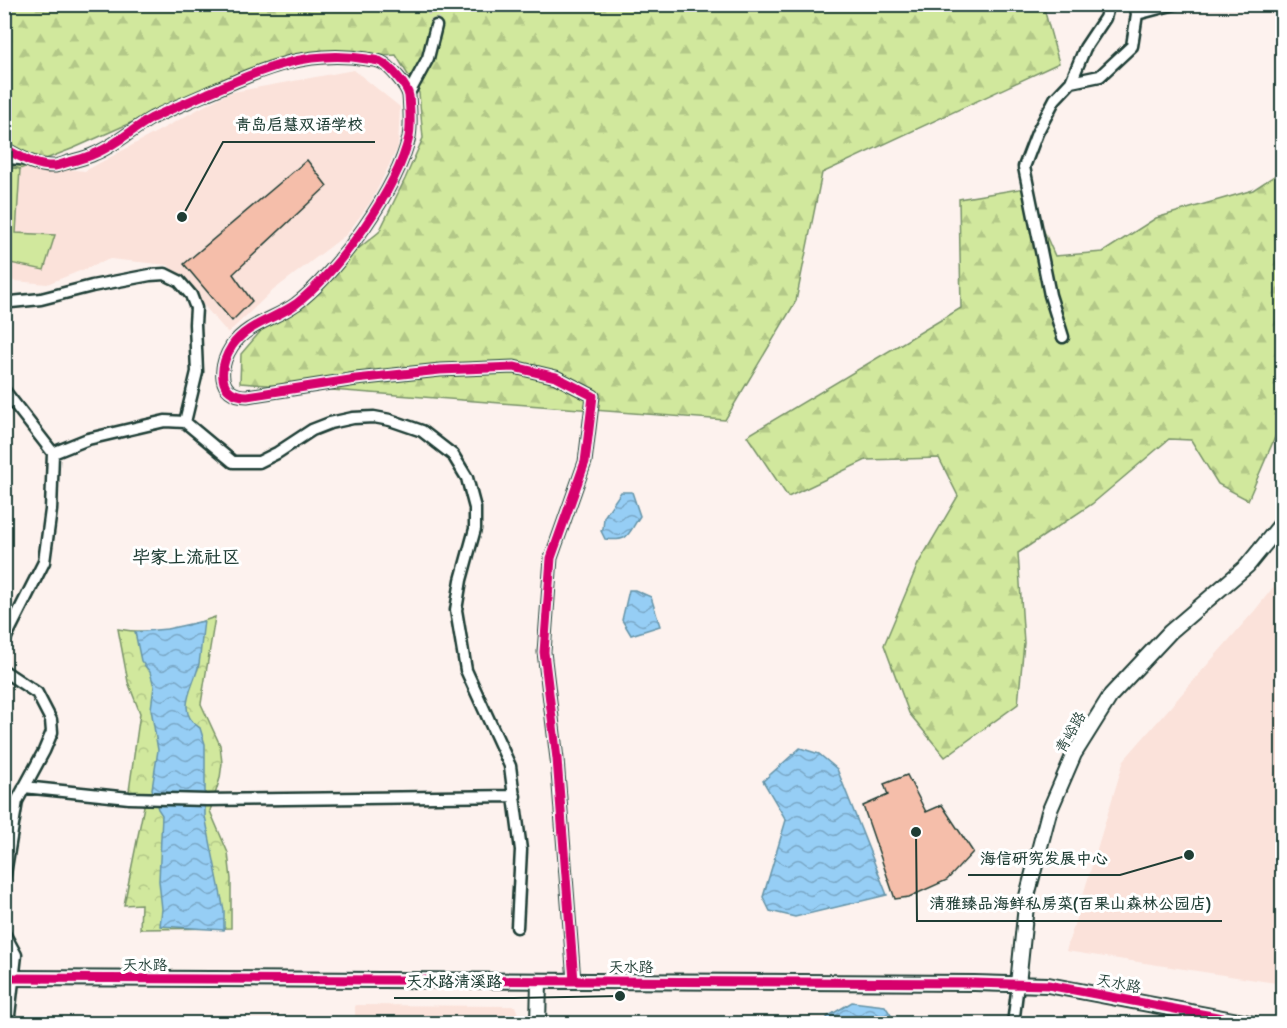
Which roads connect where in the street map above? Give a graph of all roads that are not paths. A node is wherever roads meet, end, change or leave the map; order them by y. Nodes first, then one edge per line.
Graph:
1 (1109, 4) edge
2 (1175, 4) edge
3 (1136, 9) edge
4 (436, 26) tunnel mouth
5 (1071, 82) junction
6 (409, 93) junction
7 (4, 148) edge
8 (4, 160) edge
9 (31, 163) junction
10 (4, 301) edge
11 (1063, 337) dead end
12 (4, 390) edge
13 (185, 423) junction
14 (53, 453) junction
15 (1282, 523) edge
16 (4, 641) edge
17 (4, 672) edge
18 (24, 787) junction
19 (514, 796) junction
20 (4, 880) edge
21 (518, 927) dead end
22 (4, 933) edge
23 (9, 978) edge
24 (540, 981) junction
25 (574, 981) junction
26 (1018, 984) junction
27 (8, 1023) edge
28 (538, 1023) edge
29 (1013, 1023) edge
30 (1254, 1023) edge

1 - 5 street
2 - 3 street
3 - 5 street
4 - 6 street
5 - 11 street
6 - 9 street
6 - 25 street
7 - 9 street
8 - 9 lane
10 - 13 street
12 - 14 street
13 - 14 street
13 - 19 street
14 - 16 street
15 - 26 street, 青峪路
17 - 18 street
18 - 19 street
18 - 20 street
19 - 21 street
22 - 23 street
23 - 24 street, 天水路
23 - 27 street
24 - 25 street, 天水路
24 - 28 street
25 - 26 street, 天水路
26 - 29 street, 青峪路
26 - 30 street, 天水路

